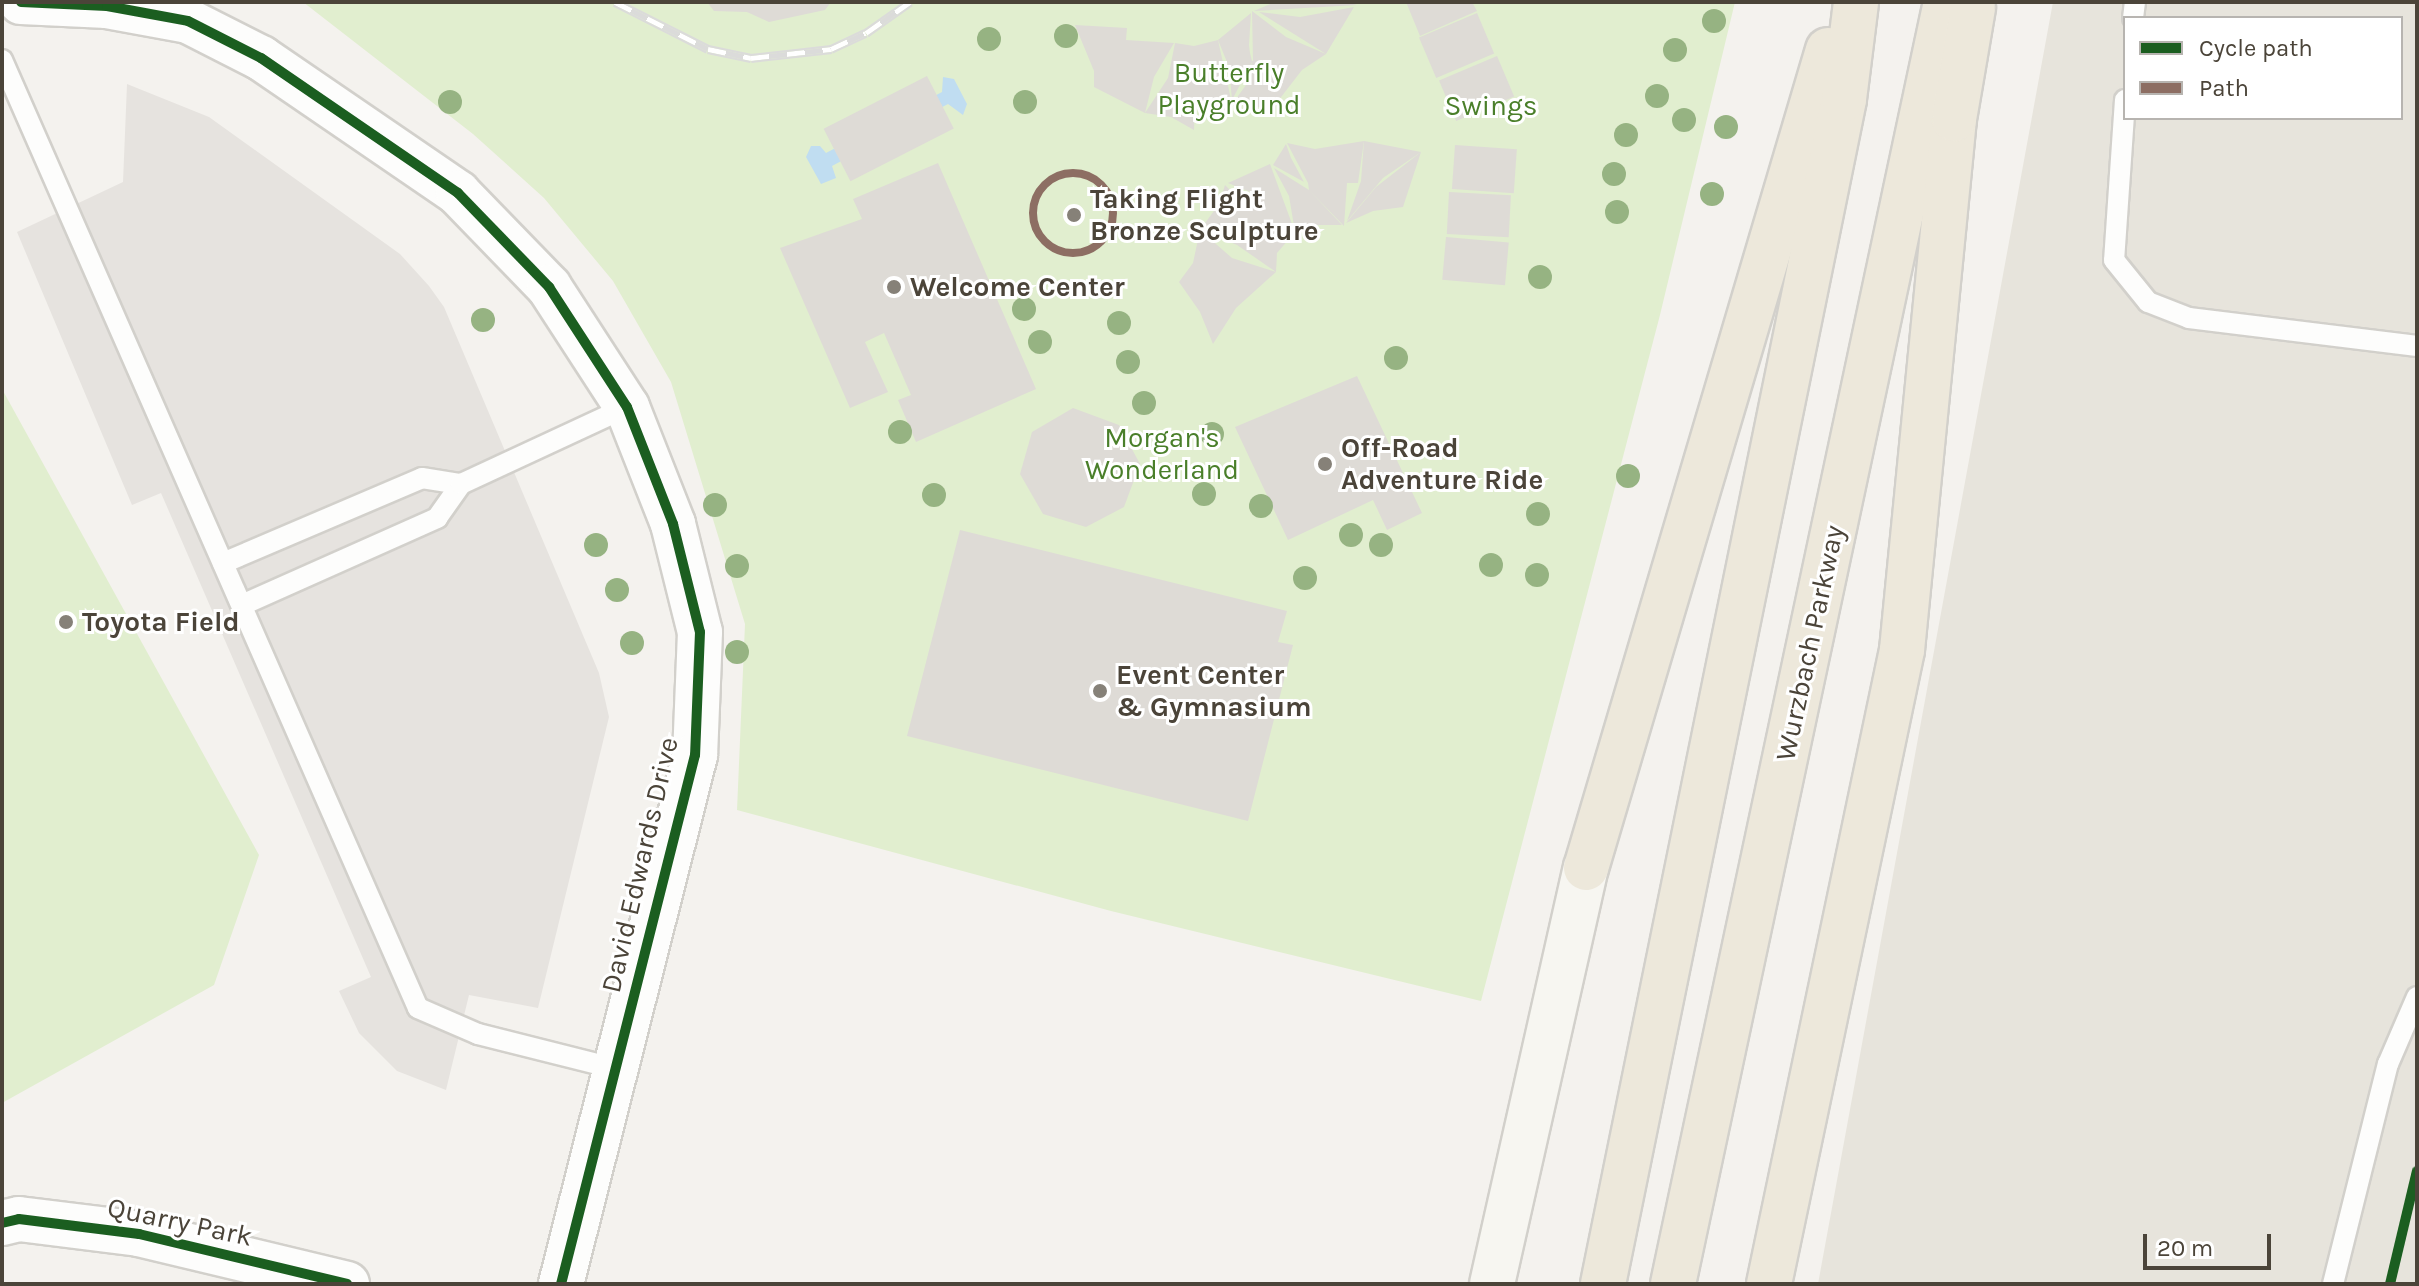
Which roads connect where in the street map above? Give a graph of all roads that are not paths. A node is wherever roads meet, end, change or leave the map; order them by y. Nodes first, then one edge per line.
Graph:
1 (21, 2) edge
2 (1842, 2) edge
3 (1856, 2) edge
4 (1946, 2) edge
5 (1973, 2) edge
6 (2, 60) edge
7 (2124, 120) edge
8 (2417, 346) edge
9 (627, 407) junction
10 (461, 484) junction
11 (223, 563) junction
12 (242, 605) junction
13 (1586, 868) joint
14 (2417, 997) edge
15 (617, 1069) junction
16 (2, 1223) edge
17 (347, 1284) edge
18 (561, 1284) edge
19 (1492, 1284) edge
20 (1603, 1284) edge
21 (1673, 1284) edge
22 (1769, 1284) edge
23 (2333, 1284) edge

1 - 9 street, David Edwards Drive
2 - 13 highway
3 - 20 highway
4 - 21 highway, Wurzbach Parkway
5 - 22 highway
6 - 11 lane
7 - 8 lane
9 - 10 lane
9 - 15 street, David Edwards Drive
10 - 11 lane
10 - 12 lane
11 - 12 lane
12 - 15 lane
13 - 19 main road
14 - 23 lane
15 - 18 street, David Edwards Drive
16 - 17 street, Quarry Park

